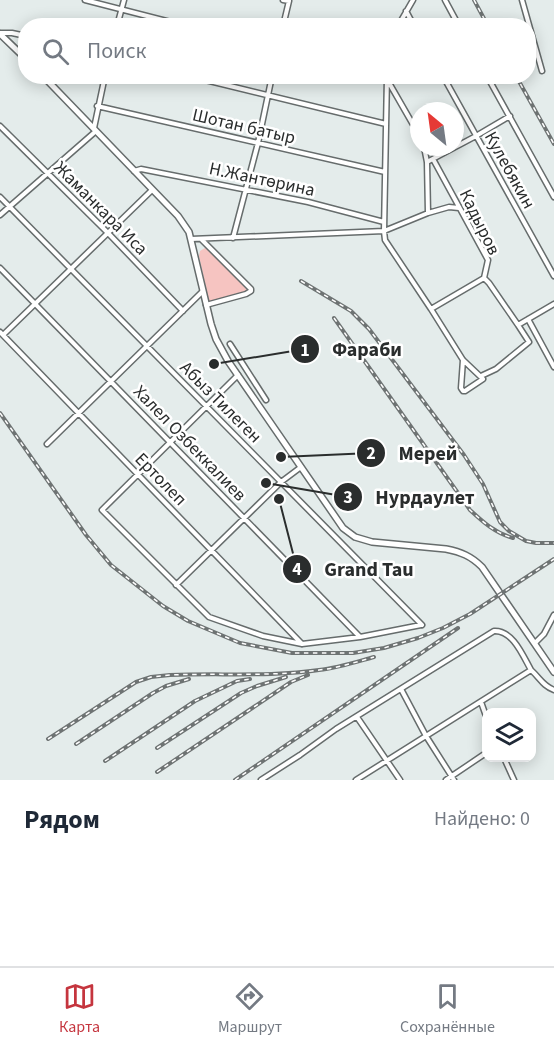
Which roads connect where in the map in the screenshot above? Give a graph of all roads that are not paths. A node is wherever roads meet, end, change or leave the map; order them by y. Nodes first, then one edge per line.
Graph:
1 (85, 0) edge
2 (124, 0) edge
3 (283, 0) edge
4 (413, 0) edge
5 (445, 0) edge
6 (522, 0) edge
7 (122, 10) junction
8 (406, 11) junction
9 (120, 18) edge
10 (154, 18) edge
11 (285, 18) edge
12 (402, 18) edge
13 (410, 18) edge
14 (455, 18) edge
15 (527, 18) edge
16 (0, 33) edge
17 (18, 34) edge
18 (536, 50) edge
19 (18, 51) edge
20 (542, 71) dead end
21 (51, 84) edge
22 (103, 84) edge
23 (221, 84) edge
24 (271, 84) edge
25 (387, 84) edge
26 (390, 84) edge
27 (447, 84) edge
28 (492, 84) edge
29 (269, 96) junction
30 (97, 106) junction
31 (510, 116) junction
32 (410, 119) edge
33 (386, 124) junction
34 (0, 126) edge
35 (95, 129) junction
36 (476, 136) junction
37 (258, 143) junction
38 (426, 156) edge
39 (433, 159) junction
40 (427, 162) junction
41 (134, 171) junction
42 (385, 172) junction
43 (48, 173) junction
44 (246, 189) junction
45 (152, 190) junction
46 (0, 197) edge
47 (554, 197) edge
48 (10, 207) junction
49 (460, 208) junction
50 (428, 213) junction
51 (0, 215) edge
52 (384, 222) junction
53 (384, 231) junction
54 (108, 233) junction
55 (233, 238) junction
56 (191, 239) junction
57 (202, 240) junction
58 (0, 268) edge
59 (71, 269) junction
60 (554, 276) edge
61 (484, 278) junction
62 (203, 291) junction
63 (35, 304) junction
64 (554, 304) edge
65 (206, 306) junction
66 (431, 309) junction
67 (183, 311) junction
68 (528, 319) junction
69 (519, 325) junction
70 (1, 334) edge
71 (230, 344) dead end
72 (147, 346) junction
73 (463, 360) junction
74 (554, 367) edge
75 (238, 375) junction
76 (481, 376) junction
77 (111, 381) junction
78 (266, 399) dead end
79 (206, 406) junction
80 (78, 413) junction
81 (170, 442) junction
82 (46, 444) dead end
83 (301, 467) junction
84 (138, 474) junction
85 (280, 482) junction
86 (244, 518) junction
87 (211, 550) junction
88 (176, 585) junction
89 (554, 615) edge
90 (360, 637) junction
91 (535, 643) junction
92 (302, 644) junction
93 (531, 670) junction
94 (554, 672) edge
95 (401, 689) junction
96 (554, 690) edge
97 (481, 702) junction
98 (483, 708) edge
99 (357, 717) junction
100 (426, 736) junction
101 (482, 756) edge
102 (388, 760) junction
103 (506, 762) edge
104 (453, 778) edge
105 (261, 780) edge
106 (356, 780) edge
107 (400, 780) edge
108 (446, 780) edge
109 (514, 780) edge

1 - 7 street
2 - 7 street
3 - 11 street
4 - 8 street
5 - 14 street
6 - 15 street
7 - 9 street
7 - 10 street
8 - 12 street
8 - 13 street
16 - 17 street
16 - 19 main road
18 - 20 street
21 - 35 main road
22 - 30 street
23 - 29 street
24 - 29 street
25 - 33 street
26 - 32 street
27 - 36 street, Кулебякин
28 - 31 street
29 - 33 street
29 - 37 street
30 - 35 street
30 - 37 street, Шотан батыр
31 - 36 street
31 - 47 street
33 - 42 street
34 - 43 street, Жаманкара Иса
35 - 41 main road
35 - 43 street
36 - 39 street
36 - 60 street, Кулебякин
37 - 42 street, Шотан батыр
37 - 44 street
38 - 40 street
39 - 40 street
39 - 49 street, Кадыров
40 - 50 street
41 - 44 street, Н.Жантөрина
41 - 45 main road
42 - 52 street
43 - 48 street
43 - 54 street, Жаманкара Иса
44 - 52 street, Н.Жантөрина
44 - 55 street
45 - 54 street
45 - 56 main road
46 - 48 street, Абыз Тилеген
48 - 51 street
48 - 59 street, Абыз Тилеген
49 - 50 street
49 - 61 street, Кадыров
50 - 53 street
52 - 53 street
53 - 55 street
53 - 66 street
54 - 59 street
54 - 67 street, Жаманкара Иса
55 - 57 street
56 - 57 street
56 - 62 main road
57 - 65 street
58 - 63 street, Халел Озбеккалиев
59 - 63 street
59 - 72 street, Абыз Тилеген
61 - 66 street
61 - 69 street, Кадыров
62 - 65 main road
62 - 67 street
63 - 70 street
63 - 77 street, Халел Озбеккалиев
64 - 68 street
65 - 75 main road
66 - 73 street
67 - 72 street
68 - 69 street
68 - 74 street
69 - 76 street
70 - 80 street, Ертолеп
71 - 78 street
72 - 77 street
72 - 79 street, Абыз Тилеген
73 - 76 street
73 - 76 street
75 - 79 street
75 - 83 main road
77 - 80 street
77 - 81 street, Халел Озбеккалиев
79 - 81 street
79 - 85 street, Абыз Тилеген
80 - 82 street
80 - 84 street, Ертолеп
81 - 84 street
81 - 86 street, Халел Озбеккалиев
83 - 85 street
83 - 91 main road
84 - 87 street, Ертолеп
84 - 88 street
85 - 86 street
85 - 90 street, Абыз Тилеген
86 - 87 street
86 - 90 street, Халел Озбеккалиев
87 - 88 street
87 - 92 street, Ертолеп
88 - 92 street
89 - 91 street
90 - 92 street
91 - 94 main road
93 - 95 street
93 - 96 street
93 - 97 street
95 - 99 street
95 - 100 street
97 - 98 street
97 - 100 street
99 - 102 street
99 - 105 street
100 - 102 street
100 - 104 street
101 - 104 street
102 - 106 street
102 - 107 street
103 - 109 street
104 - 108 street

